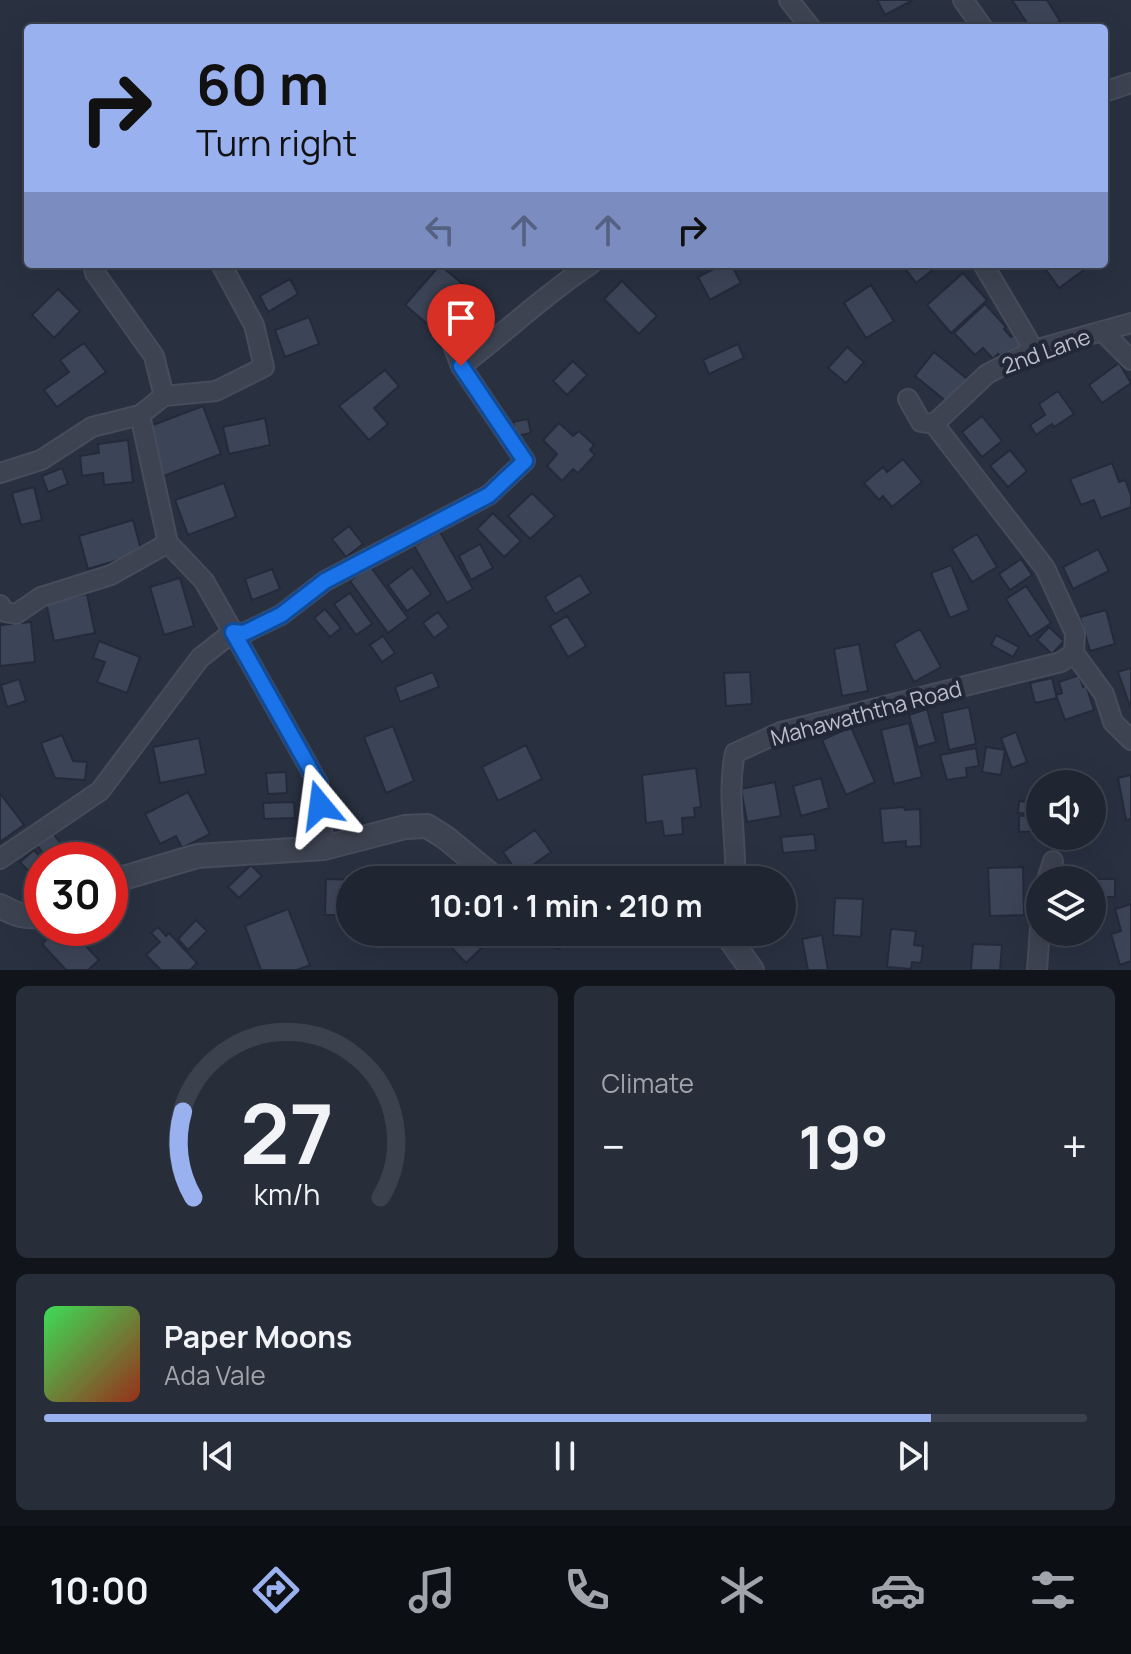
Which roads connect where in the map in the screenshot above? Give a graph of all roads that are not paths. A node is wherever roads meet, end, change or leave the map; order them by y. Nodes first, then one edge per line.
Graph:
1 (789, 0) edge
2 (963, 0) edge
3 (808, 24) edge
4 (980, 24) edge
5 (1131, 83) edge
6 (1108, 91) edge
7 (94, 268) edge
8 (223, 268) edge
9 (585, 268) edge
10 (985, 268) edge
11 (1131, 323) edge
12 (1102, 331) junction
13 (448, 332) dead end
14 (1034, 350) junction
15 (1131, 360) edge
16 (461, 366) junction
17 (164, 396) junction
18 (908, 399) dead end
19 (140, 415) junction
20 (934, 424) junction
21 (0, 473) edge
22 (168, 543) junction
23 (0, 605) edge
24 (233, 632) junction
25 (1074, 653) junction
26 (1122, 720) edge
27 (1131, 740) edge
28 (324, 848) junction
29 (0, 859) edge
30 (1053, 861) dead end
31 (480, 866) edge
32 (736, 866) edge
33 (1051, 866) edge
34 (128, 877) edge
35 (0, 906) edge
36 (24, 916) edge
37 (736, 946) edge
38 (1039, 946) edge
39 (752, 970) edge
40 (1037, 970) edge

1 - 3 street
2 - 4 street
5 - 6 street
7 - 17 street
8 - 17 street
9 - 16 street
10 - 14 street
11 - 12 street, 2nd Lane
12 - 14 street, 2nd Lane
12 - 15 street
13 - 16 street
14 - 20 street, 2nd Lane
16 - 24 street
17 - 19 street
18 - 20 street
19 - 21 street
19 - 22 street
20 - 25 street
22 - 23 street
22 - 24 street
24 - 28 street
24 - 29 street
25 - 26 street
25 - 32 street, Mahawaththa Road
26 - 27 street
28 - 31 street
28 - 34 street
30 - 33 street
35 - 36 street
37 - 39 street
38 - 40 street

